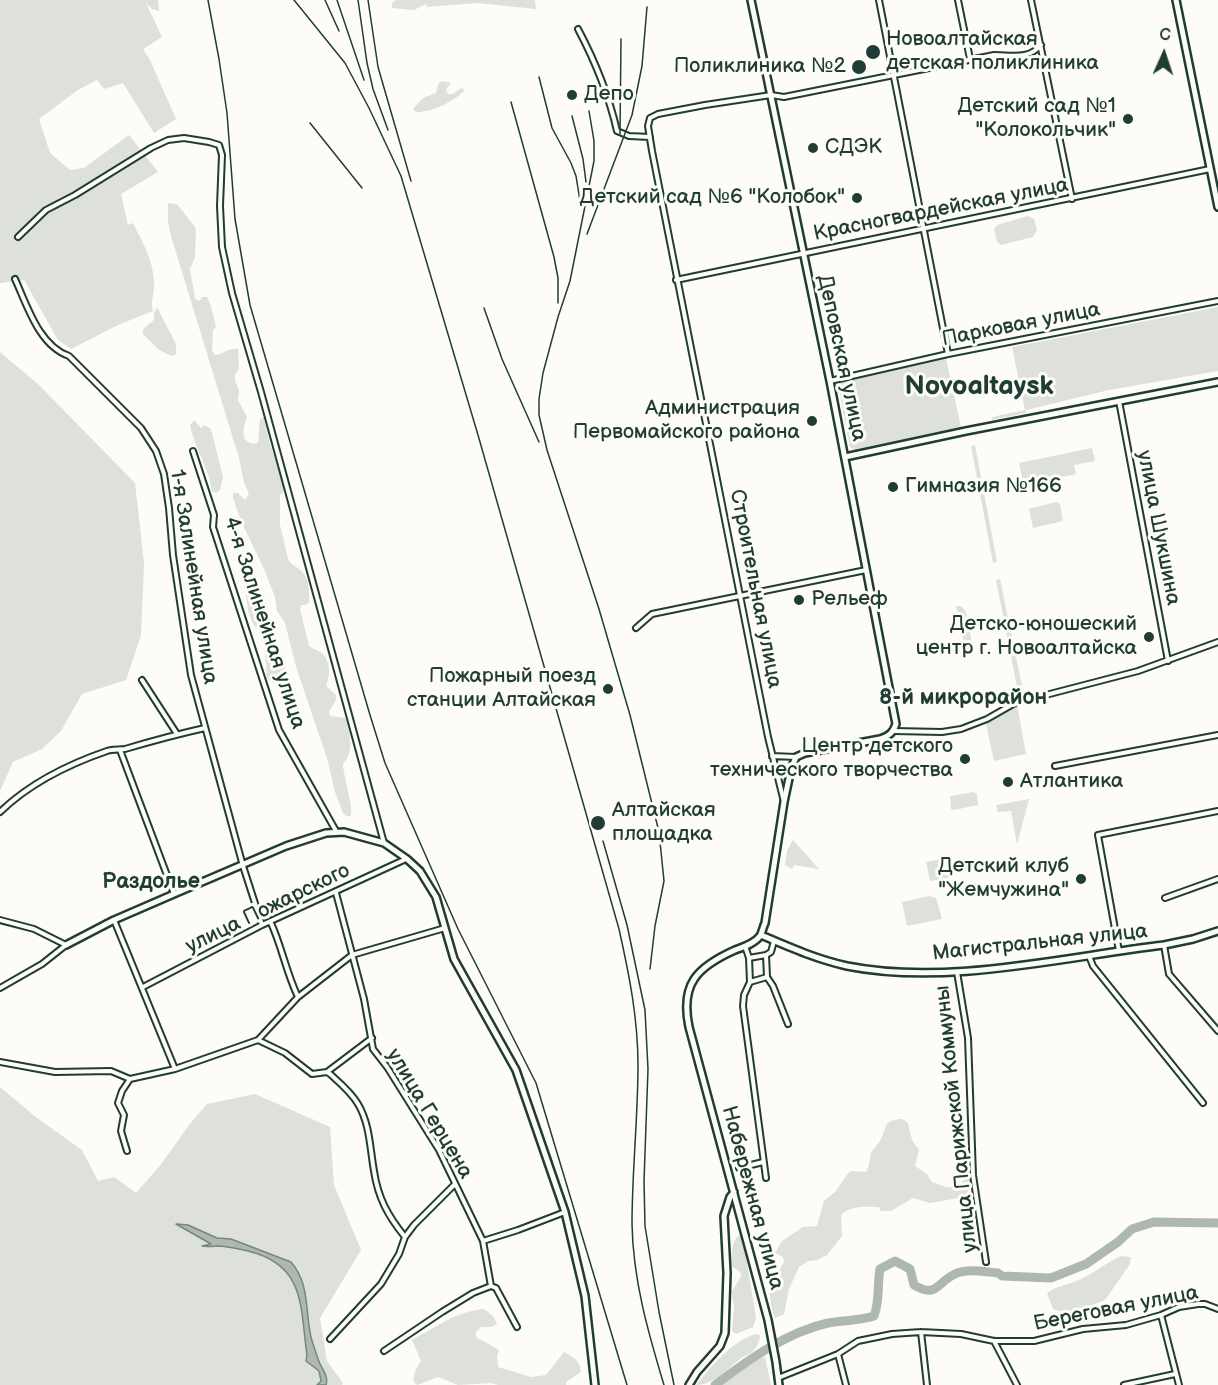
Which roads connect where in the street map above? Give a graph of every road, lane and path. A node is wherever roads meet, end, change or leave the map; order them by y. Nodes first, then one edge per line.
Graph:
1 (751, 0) edge
2 (879, 0) edge
3 (958, 0) edge
4 (1031, 0) edge
5 (1176, 0) edge
6 (578, 29) dead end
7 (1041, 45) junction
8 (970, 59) junction
9 (893, 74) junction
10 (771, 95) junction
11 (650, 137) junction
12 (1211, 169) junction
13 (1072, 199) junction
14 (1218, 207) edge
15 (924, 229) junction
16 (18, 237) dead end
17 (803, 254) junction
18 (15, 279) dead end
19 (676, 280) junction
20 (1218, 301) edge
21 (948, 354) junction
22 (830, 381) junction
23 (1218, 382) edge
24 (1119, 401) junction
25 (193, 451) dead end
26 (845, 457) junction
27 (866, 570) junction
28 (739, 595) junction
29 (636, 628) dead end
30 (1218, 642) edge
31 (1168, 661) junction
32 (142, 680) dead end
33 (205, 728) junction
34 (894, 731) junction
35 (177, 734) junction
36 (1218, 735) edge
37 (120, 750) junction
38 (772, 756) junction
39 (796, 757) junction
40 (1055, 766) dead end
41 (784, 802) junction
42 (1218, 811) edge
43 (0, 812) edge
44 (336, 831) junction
45 (384, 843) junction
46 (407, 859) junction
47 (243, 866) junction
48 (1218, 879) edge
49 (336, 893) junction
50 (174, 894) junction
51 (1165, 898) dead end
52 (0, 920) edge
53 (114, 920) junction
54 (271, 923) junction
55 (262, 925) junction
56 (445, 928) junction
57 (1218, 931) edge
58 (760, 935) junction
59 (774, 941) junction
60 (66, 945) junction
61 (1164, 945) junction
62 (745, 946) junction
63 (1119, 951) junction
64 (352, 955) junction
65 (766, 955) junction
66 (1089, 956) junction
67 (749, 958) junction
68 (957, 972) junction
69 (767, 977) junction
70 (750, 982) junction
71 (143, 987) junction
72 (0, 988) edge
73 (298, 997) junction
74 (788, 1024) dead end
75 (1218, 1031) edge
76 (372, 1038) junction
77 (258, 1040) junction
78 (0, 1062) edge
79 (175, 1069) junction
80 (327, 1072) junction
81 (130, 1079) junction
82 (1203, 1103) dead end
83 (127, 1151) dead end
84 (763, 1162) junction
85 (739, 1168) dead end
86 (766, 1178) dead end
87 (454, 1184) junction
88 (734, 1192) junction
89 (565, 1212) junction
90 (405, 1237) junction
91 (483, 1241) junction
92 (986, 1263) dead end
93 (491, 1286) junction
94 (1218, 1309) edge
95 (1161, 1315) junction
96 (517, 1327) dead end
97 (921, 1332) junction
98 (330, 1339) dead end
99 (994, 1341) junction
100 (384, 1351) dead end
101 (838, 1354) junction
102 (1175, 1374) junction
103 (778, 1378) junction
104 (596, 1385) edge
105 (689, 1385) edge
106 (778, 1385) edge
107 (846, 1385) edge
108 (927, 1385) edge
109 (1017, 1385) edge
110 (1124, 1385) edge
111 (1179, 1385) edge

1 - 10 street, Деповская улица
2 - 9 street
3 - 8 street
4 - 7 street
5 - 12 street
6 - 11 street
7 - 8 street
7 - 13 street
8 - 9 street
9 - 10 street
9 - 15 street
10 - 11 street, Строительная улица
10 - 17 street, Деповская улица
11 - 19 street, Строительная улица
12 - 13 street, Красногвардейская улица
12 - 14 street
13 - 15 street, Красногвардейская улица
15 - 17 street, Красногвардейская улица
15 - 21 street
16 - 45 street
17 - 19 street, Красногвардейская улица
17 - 22 street, Деповская улица
18 - 33 street, 1-я Залинейная улица
19 - 28 street, Строительная улица
20 - 21 street, Парковая улица
21 - 22 street, Парковая улица
22 - 26 street, Деповская улица
23 - 24 street
24 - 26 street
24 - 31 street, улица Шукшина
25 - 44 street, 4-я Залинейная улица
26 - 27 street, Деповская улица
27 - 28 street
27 - 34 street, Деповская улица
28 - 29 street
28 - 38 street, Строительная улица
30 - 31 street
31 - 34 street
32 - 35 street
33 - 35 street
33 - 47 street, 1-я Залинейная улица
34 - 39 street
35 - 37 street
36 - 40 street
37 - 43 street
37 - 50 street
38 - 39 street
38 - 41 street, Строительная улица
39 - 41 street
41 - 58 street, Строительная улица
42 - 63 street
44 - 45 street
44 - 47 street
45 - 46 street
46 - 49 street, улица Пожарского
46 - 56 street
47 - 50 street
47 - 55 street, 1-я Залинейная улица
48 - 51 street
49 - 54 street, улица Пожарского
49 - 64 street, улица Герцена
50 - 53 street
52 - 60 street
53 - 60 street
53 - 71 street
54 - 55 street, улица Пожарского
54 - 73 street
55 - 71 street, улица Пожарского
56 - 64 street
56 - 89 street
57 - 61 street, Магистральная улица
58 - 59 street, Магистральная улица
58 - 62 street
59 - 65 street
59 - 68 street, Магистральная улица
60 - 72 street
61 - 63 street, Магистральная улица
61 - 75 street
62 - 67 street
62 - 88 street, Набережная улица
63 - 66 street, Магистральная улица
64 - 73 street
64 - 76 street, улица Герцена
65 - 67 street
65 - 69 street
66 - 68 street, Магистральная улица
66 - 82 street
67 - 70 street
68 - 92 street, улица Парижской Коммуны
69 - 70 street
69 - 74 street
70 - 84 street
71 - 79 street
73 - 77 street
76 - 80 street
76 - 87 street, улица Герцена
77 - 79 street
77 - 80 street
78 - 81 street
79 - 81 street
80 - 90 street
81 - 83 street
84 - 85 street
84 - 86 street
87 - 90 street
87 - 91 street, улица Герцена
88 - 103 street, Набережная улица
88 - 105 street
89 - 91 street
89 - 104 street
90 - 98 street
91 - 93 street, улица Герцена
93 - 96 street
93 - 100 street
94 - 95 street, Береговая улица
95 - 99 street, Береговая улица
95 - 102 street
97 - 99 street, Береговая улица
97 - 101 street, Береговая улица
97 - 108 street
99 - 109 street
101 - 103 street, Береговая улица
101 - 107 street
102 - 110 street
102 - 111 street
103 - 106 street, Набережная улица

